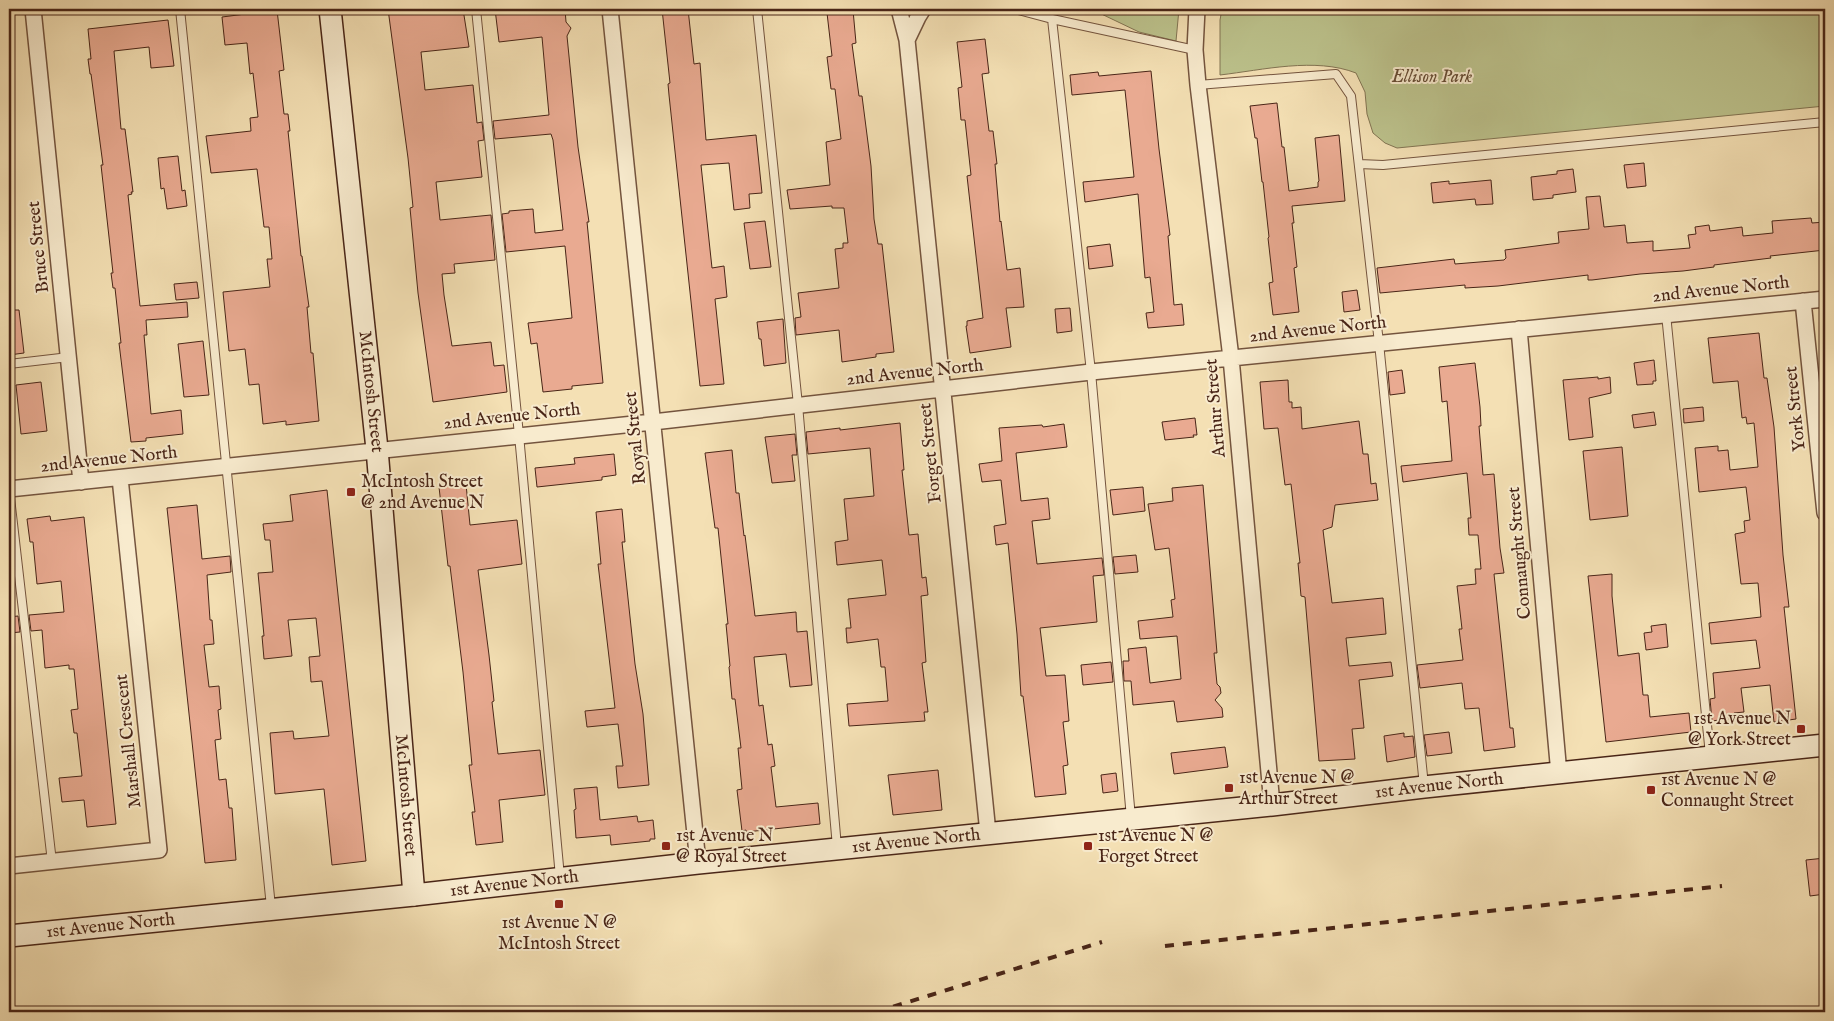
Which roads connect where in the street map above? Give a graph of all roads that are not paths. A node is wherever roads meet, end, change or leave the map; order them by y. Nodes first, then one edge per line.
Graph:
1 (33, 9) edge
2 (180, 9) edge
3 (330, 9) edge
4 (476, 9) edge
5 (610, 9) edge
6 (757, 9) edge
7 (899, 9) edge
8 (923, 9) edge
9 (1015, 9) edge
10 (1197, 9) edge
11 (1052, 19) junction
12 (907, 40) junction
13 (1195, 50) junction
14 (1198, 85) junction
15 (1825, 122) edge
16 (1359, 164) junction
17 (1825, 298) edge
18 (1803, 301) junction
19 (1666, 314) junction
20 (1519, 329) junction
21 (1378, 343) junction
22 (69, 357) junction
23 (1231, 358) junction
24 (9, 364) edge
25 (1091, 372) junction
26 (943, 390) junction
27 (798, 405) junction
28 (654, 422) junction
29 (519, 435) junction
30 (377, 450) junction
31 (227, 466) junction
32 (120, 478) junction
33 (81, 482) junction
34 (9, 489) edge
35 (1825, 513) edge
36 (1825, 745) edge
37 (1710, 758) junction
38 (1559, 774) junction
39 (1424, 787) junction
40 (1272, 805) junction
41 (1131, 820) junction
42 (988, 833) junction
43 (837, 850) junction
44 (52, 862) junction
45 (698, 863) junction
46 (9, 866) edge
47 (560, 879) junction
48 (414, 895) junction
49 (271, 909) junction
50 (9, 936) edge

1 - 22 street, Bruce Street
2 - 31 lane
3 - 30 main road, McIntosh Street
4 - 29 lane
5 - 28 street, Royal Street
6 - 27 lane
7 - 12 street, Forget Street
8 - 12 street
9 - 11 lane
10 - 13 street, Arthur Street
11 - 13 lane
11 - 25 lane
12 - 26 street, Forget Street
13 - 14 street, Arthur Street
14 - 16 lane
14 - 23 street, Arthur Street
15 - 16 lane
16 - 21 lane
17 - 18 street, 2nd Avenue North
18 - 19 street, 2nd Avenue North
18 - 35 street, York Street
19 - 20 street, 2nd Avenue North
19 - 37 lane
20 - 21 street, 2nd Avenue North
20 - 38 street, Connaught Street
21 - 23 street, 2nd Avenue North
21 - 39 lane
22 - 24 lane
22 - 33 street, Bruce Street
23 - 25 street, 2nd Avenue North
23 - 40 street, Arthur Street
25 - 26 street, 2nd Avenue North
25 - 41 lane
26 - 27 street, 2nd Avenue North
26 - 42 street, Forget Street
27 - 28 street, 2nd Avenue North
27 - 43 lane
28 - 29 street, 2nd Avenue North
28 - 45 street, Royal Street
29 - 30 street, 2nd Avenue North
29 - 47 lane
30 - 31 street, 2nd Avenue North
30 - 48 main road, McIntosh Street
31 - 32 street, 2nd Avenue North
31 - 49 lane
32 - 33 street, 2nd Avenue North
32 - 44 street, Marshall Crescent
33 - 34 street, 2nd Avenue North
34 - 44 lane
36 - 37 main road, 1st Avenue North
37 - 38 main road, 1st Avenue North
38 - 39 main road, 1st Avenue North
39 - 40 main road, 1st Avenue North
40 - 41 main road, 1st Avenue North
41 - 42 main road, 1st Avenue North
42 - 43 main road, 1st Avenue North
43 - 45 main road, 1st Avenue North
44 - 46 street, Marshall Crescent
45 - 47 main road, 1st Avenue North
47 - 48 main road, 1st Avenue North
48 - 49 main road, 1st Avenue North
49 - 50 main road, 1st Avenue North

